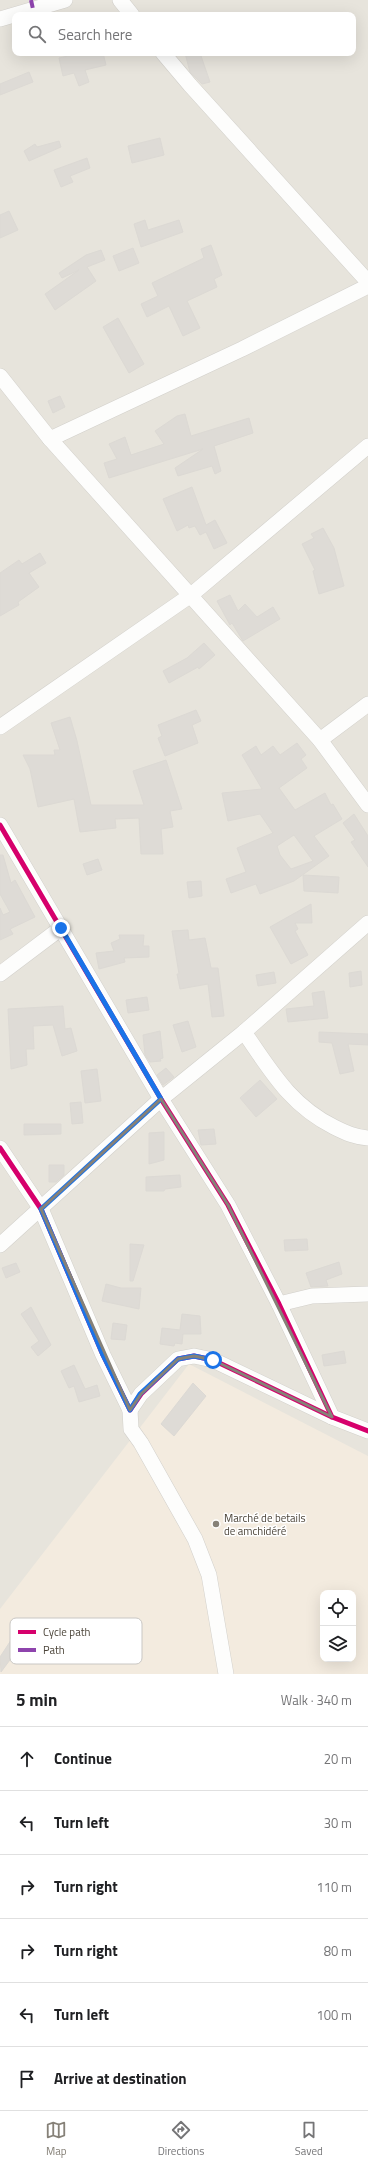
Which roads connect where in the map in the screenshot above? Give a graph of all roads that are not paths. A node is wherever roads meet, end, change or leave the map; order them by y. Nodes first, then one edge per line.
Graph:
1 (66, 0) edge
2 (120, 0) edge
3 (24, 12) edge
4 (130, 12) edge
5 (12, 16) edge
6 (0, 19) edge
7 (166, 56) edge
8 (368, 282) edge
9 (368, 286) edge
10 (0, 376) edge
11 (50, 438) junction
12 (368, 446) edge
13 (191, 595) junction
14 (368, 704) edge
15 (0, 727) edge
16 (320, 740) junction
17 (368, 805) edge
18 (0, 825) edge
19 (368, 923) edge
20 (61, 928) junction
21 (0, 974) edge
22 (244, 1032) junction
23 (161, 1099) junction
24 (368, 1138) edge
25 (0, 1148) edge
26 (41, 1209) junction
27 (0, 1245) edge
28 (368, 1294) edge
29 (279, 1304) junction
30 (130, 1410) junction
31 (332, 1417) junction
32 (368, 1431) edge
33 (226, 1674) edge

1 - 3 street
2 - 4 street
5 - 6 street
7 - 8 street
9 - 11 street
10 - 11 street
11 - 13 street
12 - 13 street
13 - 15 street
13 - 16 street
14 - 16 street
16 - 17 street
18 - 20 street
19 - 22 street
20 - 21 street
20 - 23 street
22 - 23 street
22 - 24 street
23 - 26 street
23 - 29 street
25 - 26 street
26 - 27 street
26 - 30 street
28 - 29 street
29 - 31 street
30 - 31 street
30 - 33 street
31 - 32 street

